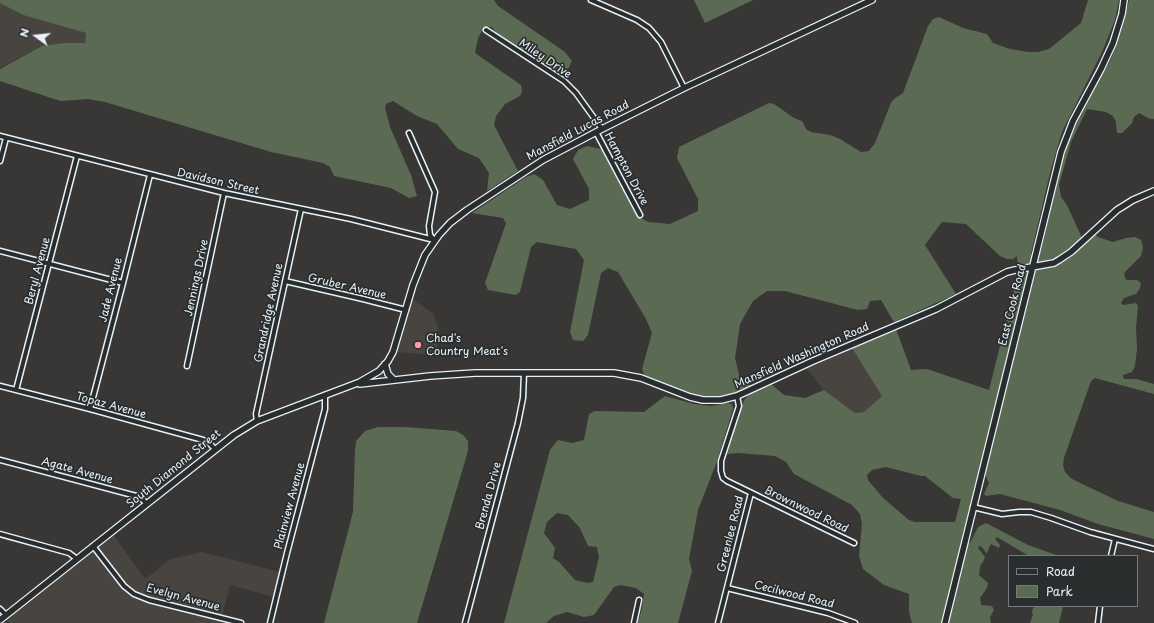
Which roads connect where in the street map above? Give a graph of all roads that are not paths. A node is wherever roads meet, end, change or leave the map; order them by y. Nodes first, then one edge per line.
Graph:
1 (591, 0) edge
2 (872, 0) edge
3 (1124, 0) edge
4 (486, 30) dead end
5 (684, 88) junction
6 (599, 130) junction
7 (409, 133) dead end
8 (0, 136) edge
9 (6, 138) junction
10 (77, 156) junction
11 (0, 161) edge
12 (150, 175) junction
13 (1154, 191) edge
14 (224, 193) junction
15 (300, 209) junction
16 (640, 215) dead end
17 (434, 240) junction
18 (0, 251) edge
19 (49, 263) junction
20 (1032, 267) junction
21 (285, 281) junction
22 (123, 283) junction
23 (406, 310) junction
24 (386, 364) junction
25 (187, 366) dead end
26 (380, 370) joint
27 (524, 373) junction
28 (393, 379) junction
29 (352, 385) junction
30 (0, 386) edge
31 (16, 390) junction
32 (326, 395) junction
33 (737, 396) junction
34 (90, 409) junction
35 (257, 421) junction
36 (215, 449) junction
37 (0, 460) edge
38 (751, 493) junction
39 (147, 504) junction
40 (973, 507) junction
41 (0, 534) edge
42 (1115, 539) junction
43 (854, 543) dead end
44 (93, 546) junction
45 (1154, 549) edge
46 (1111, 555) edge
47 (77, 559) junction
48 (727, 588) junction
49 (640, 600) dead end
50 (1100, 607) edge
51 (0, 609) edge
52 (6, 615) junction
53 (0, 620) edge
54 (242, 623) edge
55 (270, 623) edge
56 (465, 623) edge
57 (634, 623) edge
58 (718, 623) edge
59 (855, 623) edge
60 (945, 623) edge
61 (1098, 623) edge

1 - 5 street
2 - 5 street, Mansfield Lucas Road
3 - 20 street, East Cook Road
4 - 6 street, Miley Drive
5 - 6 street, Mansfield Lucas Road
6 - 16 street, Hampton Drive
6 - 17 street, Mansfield Lucas Road
7 - 17 street
8 - 9 street, Davidson Street
9 - 10 street, Davidson Street
9 - 11 street
10 - 12 street, Davidson Street
10 - 19 street, Beryl Avenue
12 - 14 street, Davidson Street
12 - 22 street, Jade Avenue
13 - 20 street, Mansfield Washington Road
14 - 15 street, Davidson Street
14 - 25 street, Jennings Drive
15 - 17 street, Davidson Street
15 - 21 street, Grandridge Avenue
17 - 23 street, Mansfield Lucas Road
18 - 19 street
19 - 22 street
19 - 31 street, Beryl Avenue
20 - 33 street, Mansfield Washington Road
20 - 40 street, East Cook Road
21 - 23 street, Gruber Avenue
21 - 35 street, Grandridge Avenue
22 - 34 street, Jade Avenue
23 - 24 street, Mansfield Lucas Road
24 - 26 street, Mansfield Lucas Road
24 - 28 street
26 - 29 street, South Diamond Street
27 - 28 street, Mansfield Washington Road
27 - 33 street, Mansfield Washington Road
27 - 56 street, Brenda Drive
28 - 29 street, Mansfield Washington Road
29 - 32 street, South Diamond Street
30 - 31 street, Topaz Avenue
31 - 34 street, Topaz Avenue
32 - 35 street, South Diamond Street
32 - 55 street, Plainview Avenue
33 - 38 street, Greenlee Road
34 - 36 street, Topaz Avenue
35 - 36 street, South Diamond Street
36 - 39 street, South Diamond Street
37 - 39 street, Agate Avenue
38 - 43 street, Brownwood Road
38 - 48 street, Greenlee Road
39 - 44 street, South Diamond Street
40 - 42 street
40 - 60 street, East Cook Road
41 - 47 street
42 - 45 street
42 - 46 street
44 - 47 street, South Diamond Street
44 - 54 street, Evelyn Avenue
47 - 52 street, South Diamond Street
48 - 58 street, Greenlee Road
48 - 59 street, Cecilwood Road
49 - 57 street
50 - 61 street
51 - 52 street
52 - 53 street, South Diamond Street

